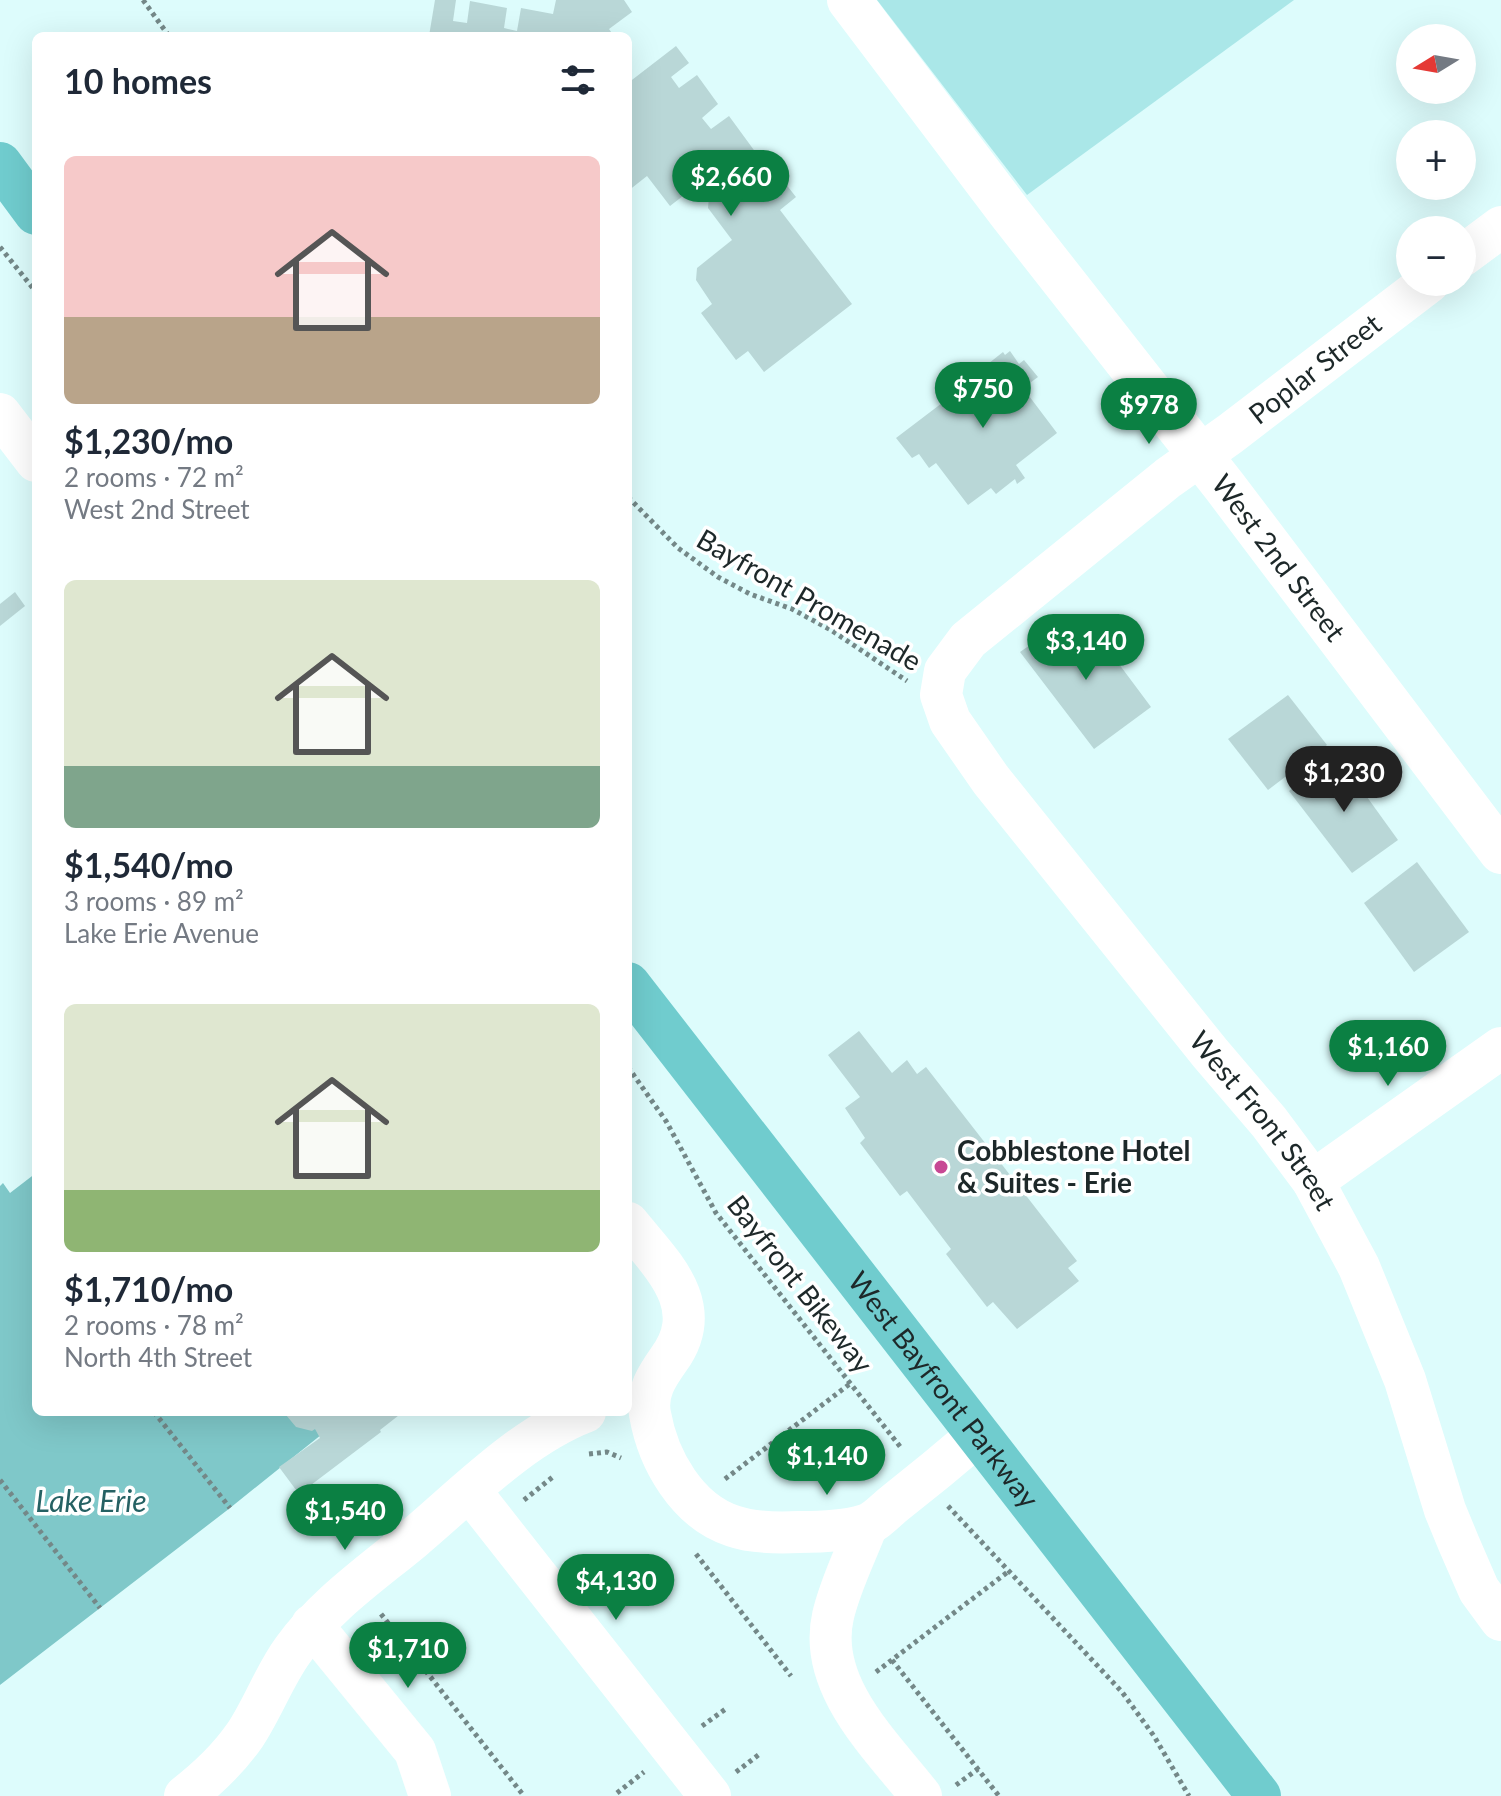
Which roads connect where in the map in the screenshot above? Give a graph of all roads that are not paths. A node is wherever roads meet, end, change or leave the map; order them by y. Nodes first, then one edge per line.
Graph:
1 (849, 0) edge
2 (0, 164) edge
3 (32, 208) edge
4 (1501, 227) edge
5 (1476, 246) edge
6 (1411, 296) edge
7 (0, 414) edge
8 (1199, 455) junction
9 (32, 456) edge
10 (943, 683) joint
11 (1501, 852) edge
12 (632, 989) edge
13 (1501, 1048) edge
14 (1313, 1181) junction
15 (632, 1228) edge
16 (639, 1396) edge
17 (574, 1416) edge
18 (979, 1434) junction
19 (470, 1491) junction
20 (867, 1525) junction
21 (1501, 1620) edge
22 (312, 1625) junction
23 (936, 1792) edge
24 (185, 1796) edge
25 (430, 1796) edge
26 (710, 1796) edge
27 (1259, 1796) edge

1 - 8 street, West 2nd Street
2 - 3 highway
4 - 5 street
6 - 8 street, Poplar Street
7 - 9 street
8 - 10 street, Poplar Street
8 - 11 street, West 2nd Street
10 - 14 street, West Front Street
12 - 18 highway, West Bayfront Parkway
13 - 14 street
14 - 21 street, West Front Street
15 - 16 street
16 - 20 street
17 - 19 street
18 - 20 street
18 - 27 highway, West Bayfront Parkway
19 - 22 street
19 - 26 street
20 - 23 street
22 - 24 street
22 - 25 street

